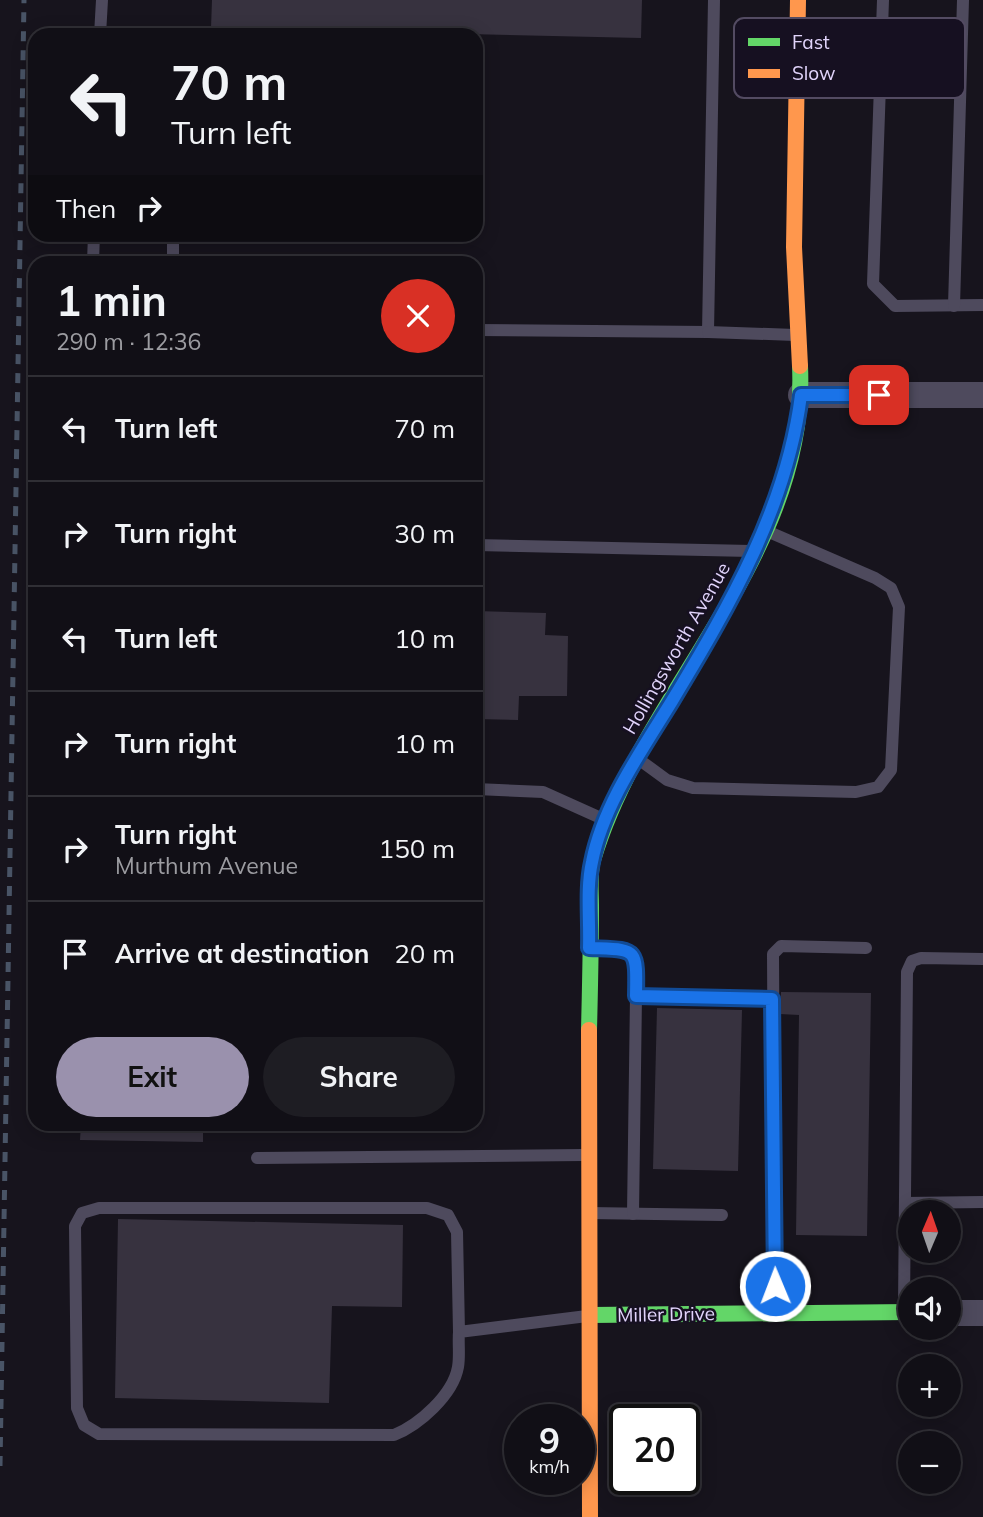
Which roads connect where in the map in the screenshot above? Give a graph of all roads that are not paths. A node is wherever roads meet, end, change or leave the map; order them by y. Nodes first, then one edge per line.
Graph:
1 (102, 0) edge
2 (714, 0) edge
3 (798, 0) edge
4 (883, 0) edge
5 (963, 0) edge
6 (798, 18) edge
7 (882, 18) edge
8 (962, 18) edge
9 (100, 28) edge
10 (796, 98) edge
11 (880, 98) edge
12 (960, 98) edge
13 (983, 305) edge
14 (954, 306) junction
15 (483, 330) edge
16 (708, 332) junction
17 (800, 335) junction
18 (801, 395) junction
19 (983, 396) edge
20 (766, 531) junction
21 (483, 545) edge
22 (755, 551) junction
23 (637, 759) junction
24 (483, 789) edge
25 (607, 821) junction
26 (589, 948) junction
27 (866, 948) dead end
28 (983, 959) edge
29 (636, 996) junction
30 (772, 999) junction
31 (587, 1155) junction
32 (257, 1158) dead end
33 (905, 1200) edge
34 (961, 1202) edge
35 (983, 1202) edge
36 (588, 1213) junction
37 (632, 1214) junction
38 (722, 1215) dead end
39 (775, 1312) junction
40 (898, 1312) edge
41 (961, 1313) edge
42 (983, 1313) edge
43 (591, 1315) junction
44 (459, 1332) junction
45 (590, 1517) edge

1 - 9 lane
2 - 16 lane
3 - 6 street, Hollingsworth Avenue
4 - 7 lane
5 - 8 lane
10 - 17 street, Hollingsworth Avenue
11 - 14 lane
12 - 14 lane
13 - 14 lane
15 - 16 lane
16 - 17 lane
17 - 18 street, Hollingsworth Avenue
18 - 19 street
18 - 20 street, Hollingsworth Avenue
20 - 22 street, Hollingsworth Avenue
20 - 23 lane
21 - 22 lane
22 - 23 street, Hollingsworth Avenue
23 - 25 street, Hollingsworth Avenue
24 - 25 lane
25 - 26 street, Hollingsworth Avenue
26 - 29 lane
26 - 31 street, Hollingsworth Avenue
27 - 30 lane
28 - 33 lane
29 - 30 lane
29 - 37 lane
30 - 39 lane
31 - 32 lane
31 - 36 street, Hollingsworth Avenue
34 - 35 lane
36 - 37 lane
36 - 43 street, Hollingsworth Avenue
37 - 38 lane
39 - 40 street, Miller Drive
39 - 43 street, Miller Drive
41 - 42 street
43 - 44 lane
43 - 45 street, Hollingsworth Avenue
44 - 44 lane

